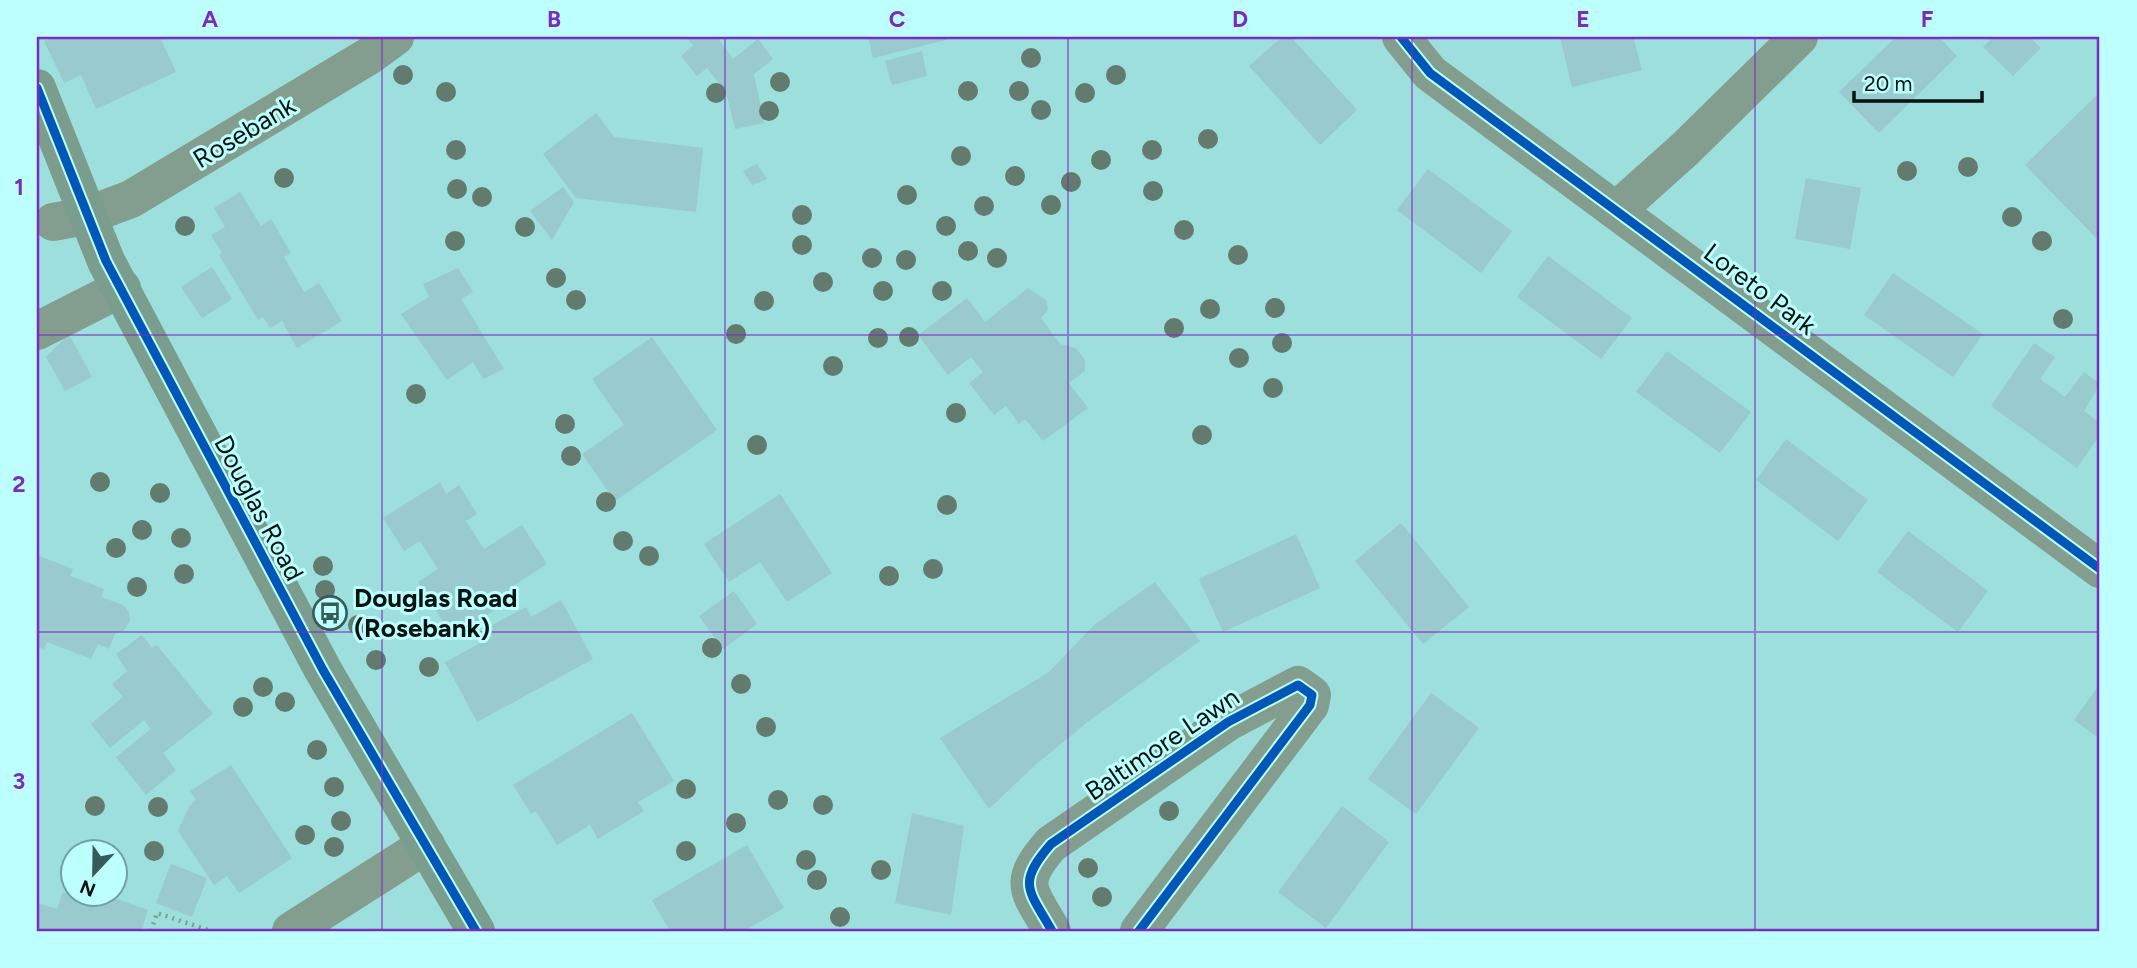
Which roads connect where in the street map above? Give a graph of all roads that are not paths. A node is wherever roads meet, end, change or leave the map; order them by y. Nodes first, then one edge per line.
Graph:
1 (395, 37) edge
2 (1401, 37) edge
3 (1799, 37) edge
4 (37, 88) edge
5 (1618, 209) junction
6 (70, 219) junction
7 (122, 288) junction
8 (37, 331) edge
9 (2100, 569) edge
10 (426, 845) junction
11 (291, 931) edge
12 (476, 931) edge
13 (1052, 931) edge
14 (1139, 931) edge

1 - 6 street, Rosebank
2 - 5 street, Loreto Park
3 - 5 street
4 - 6 main road, Douglas Road
5 - 9 street, Loreto Park
6 - 7 main road, Douglas Road
7 - 8 street
7 - 10 main road, Douglas Road
10 - 11 street
10 - 12 main road, Douglas Road
13 - 14 street, Baltimore Lawn

